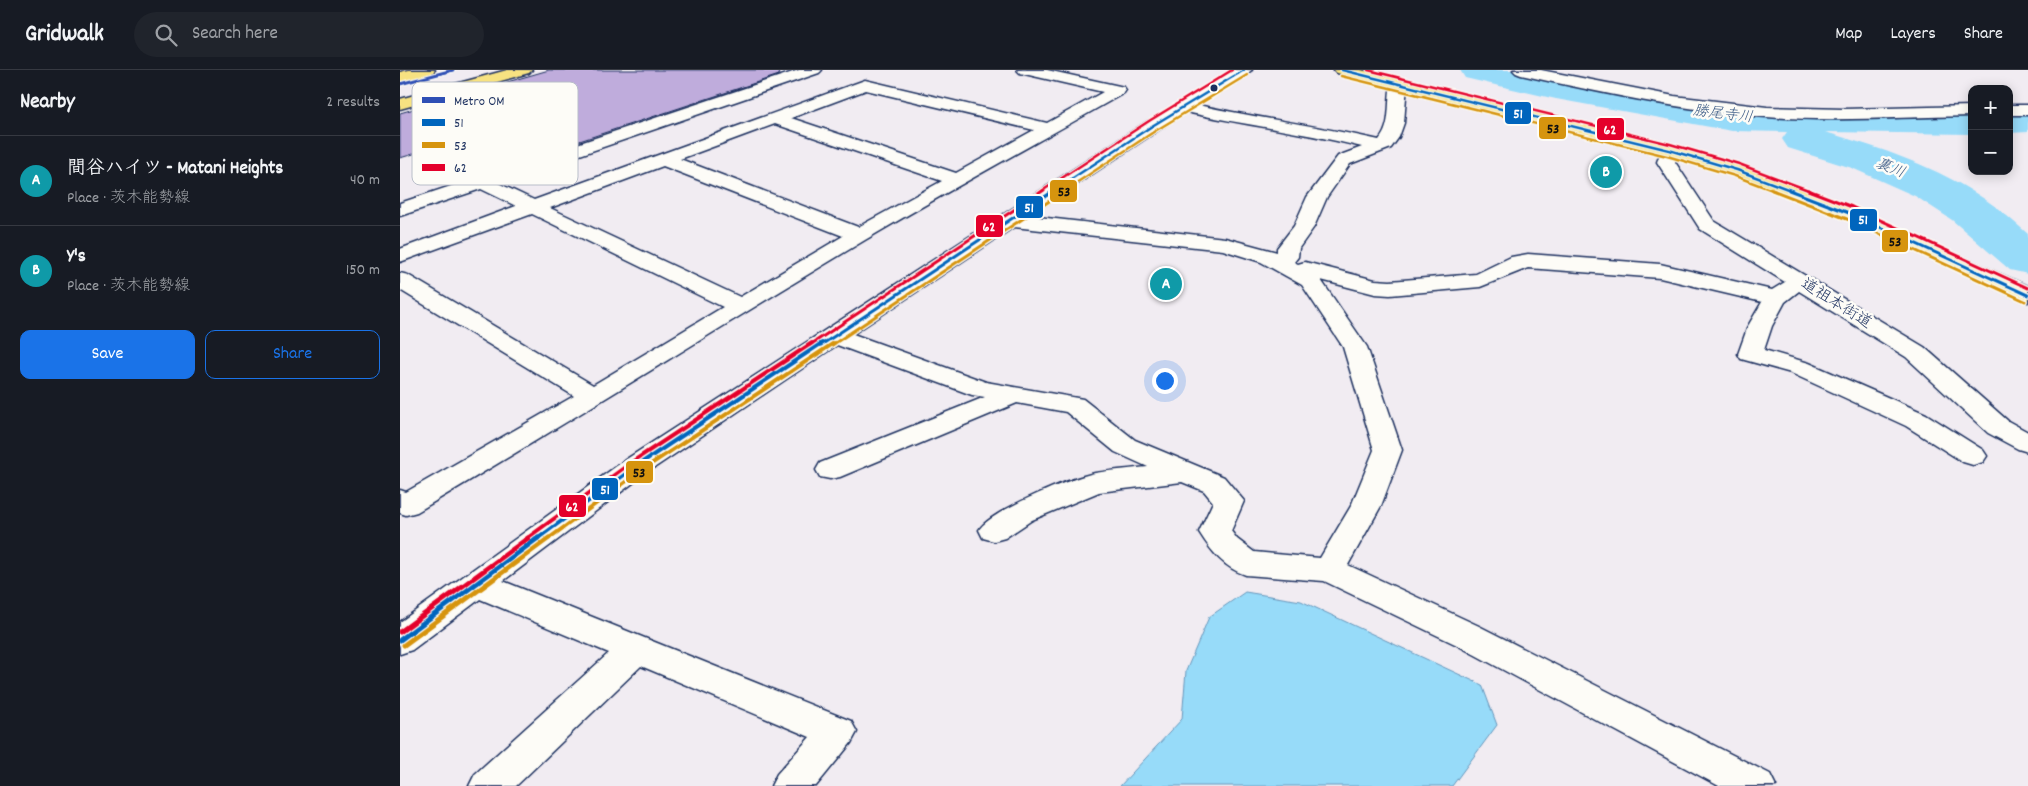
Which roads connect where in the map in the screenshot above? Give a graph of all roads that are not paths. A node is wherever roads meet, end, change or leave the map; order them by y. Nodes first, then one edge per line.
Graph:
1 (427, 70) edge
2 (465, 70) edge
3 (490, 70) edge
4 (524, 70) edge
5 (814, 70) edge
6 (1025, 70) edge
7 (1244, 70) edge
8 (1342, 70) edge
9 (1521, 70) edge
10 (400, 77) edge
11 (419, 82) edge
12 (445, 82) edge
13 (480, 82) edge
14 (1399, 84) junction
15 (1184, 107) junction
16 (2013, 110) edge
17 (2028, 110) edge
18 (1968, 111) edge
19 (774, 118) junction
20 (1051, 129) junction
21 (1380, 146) junction
22 (578, 149) edge
23 (1669, 150) junction
24 (663, 159) junction
25 (958, 180) junction
26 (472, 185) edge
27 (487, 185) edge
28 (531, 207) junction
29 (400, 210) edge
30 (1010, 220) junction
31 (859, 235) junction
32 (400, 256) edge
33 (1287, 267) junction
34 (400, 280) edge
35 (1800, 282) junction
36 (2028, 295) edge
37 (1776, 298) junction
38 (741, 307) junction
39 (834, 336) junction
40 (1014, 395) junction
41 (592, 396) junction
42 (2028, 443) edge
43 (1973, 456) dead end
44 (830, 470) dead end
45 (1182, 472) junction
46 (400, 500) edge
47 (994, 530) dead end
48 (1329, 570) junction
49 (477, 584) junction
50 (400, 640) edge
51 (637, 649) junction
52 (489, 786) edge
53 (791, 786) edge
54 (1756, 786) edge

1 - 10 main road
2 - 11 main road
3 - 12 main road
4 - 13 main road
5 - 22 street
6 - 20 street
7 - 15 street
8 - 14 main road
9 - 18 street
14 - 21 street
14 - 23 main road
15 - 21 street
15 - 30 street
16 - 17 street
19 - 20 street
19 - 24 street
19 - 25 street
20 - 25 street
21 - 33 street
23 - 35 street, 道祖本街道
23 - 36 main road
24 - 28 street
24 - 31 street
25 - 31 street
26 - 29 street
27 - 28 street
28 - 32 street
28 - 38 street
30 - 33 street
30 - 39 street
31 - 38 street
33 - 37 street
33 - 48 street
34 - 41 street
35 - 37 street
35 - 42 street, 道祖本街道
37 - 43 street
38 - 41 street
39 - 40 street
39 - 49 street
40 - 44 street
40 - 45 street
41 - 46 street
45 - 47 street
45 - 48 street
48 - 54 street
49 - 50 street
49 - 51 street
51 - 52 street
51 - 53 street

